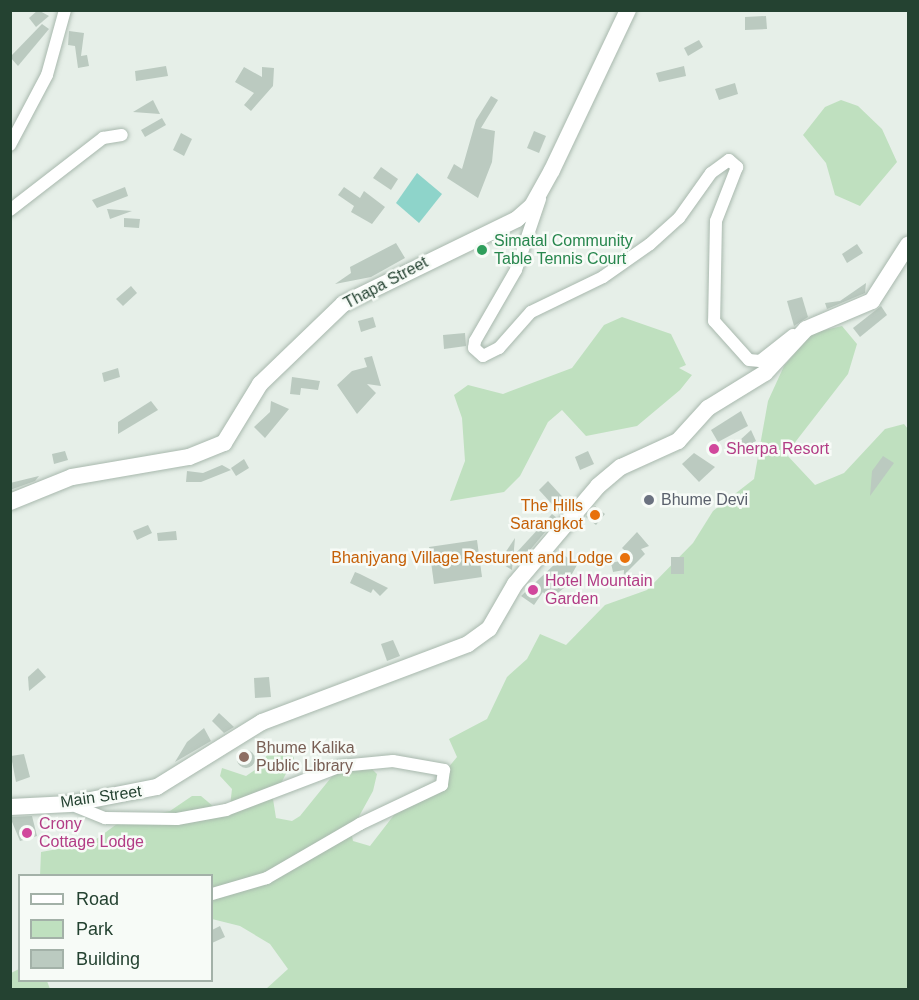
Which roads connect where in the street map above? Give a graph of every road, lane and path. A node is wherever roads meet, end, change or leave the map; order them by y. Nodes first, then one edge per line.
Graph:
1 (65, 10) edge
2 (628, 10) edge
3 (122, 135) dead end
4 (10, 145) edge
5 (543, 187) junction
6 (10, 210) edge
7 (909, 245) edge
8 (806, 329) junction
9 (10, 502) edge
10 (70, 804) junction
11 (10, 807) edge
12 (213, 894) edge

1 - 4 street
2 - 5 street, Thapa Street
3 - 6 street
5 - 8 street
5 - 9 street, Thapa Street
7 - 8 street
8 - 10 street, Main Street
10 - 11 street, Main Street
10 - 12 street

